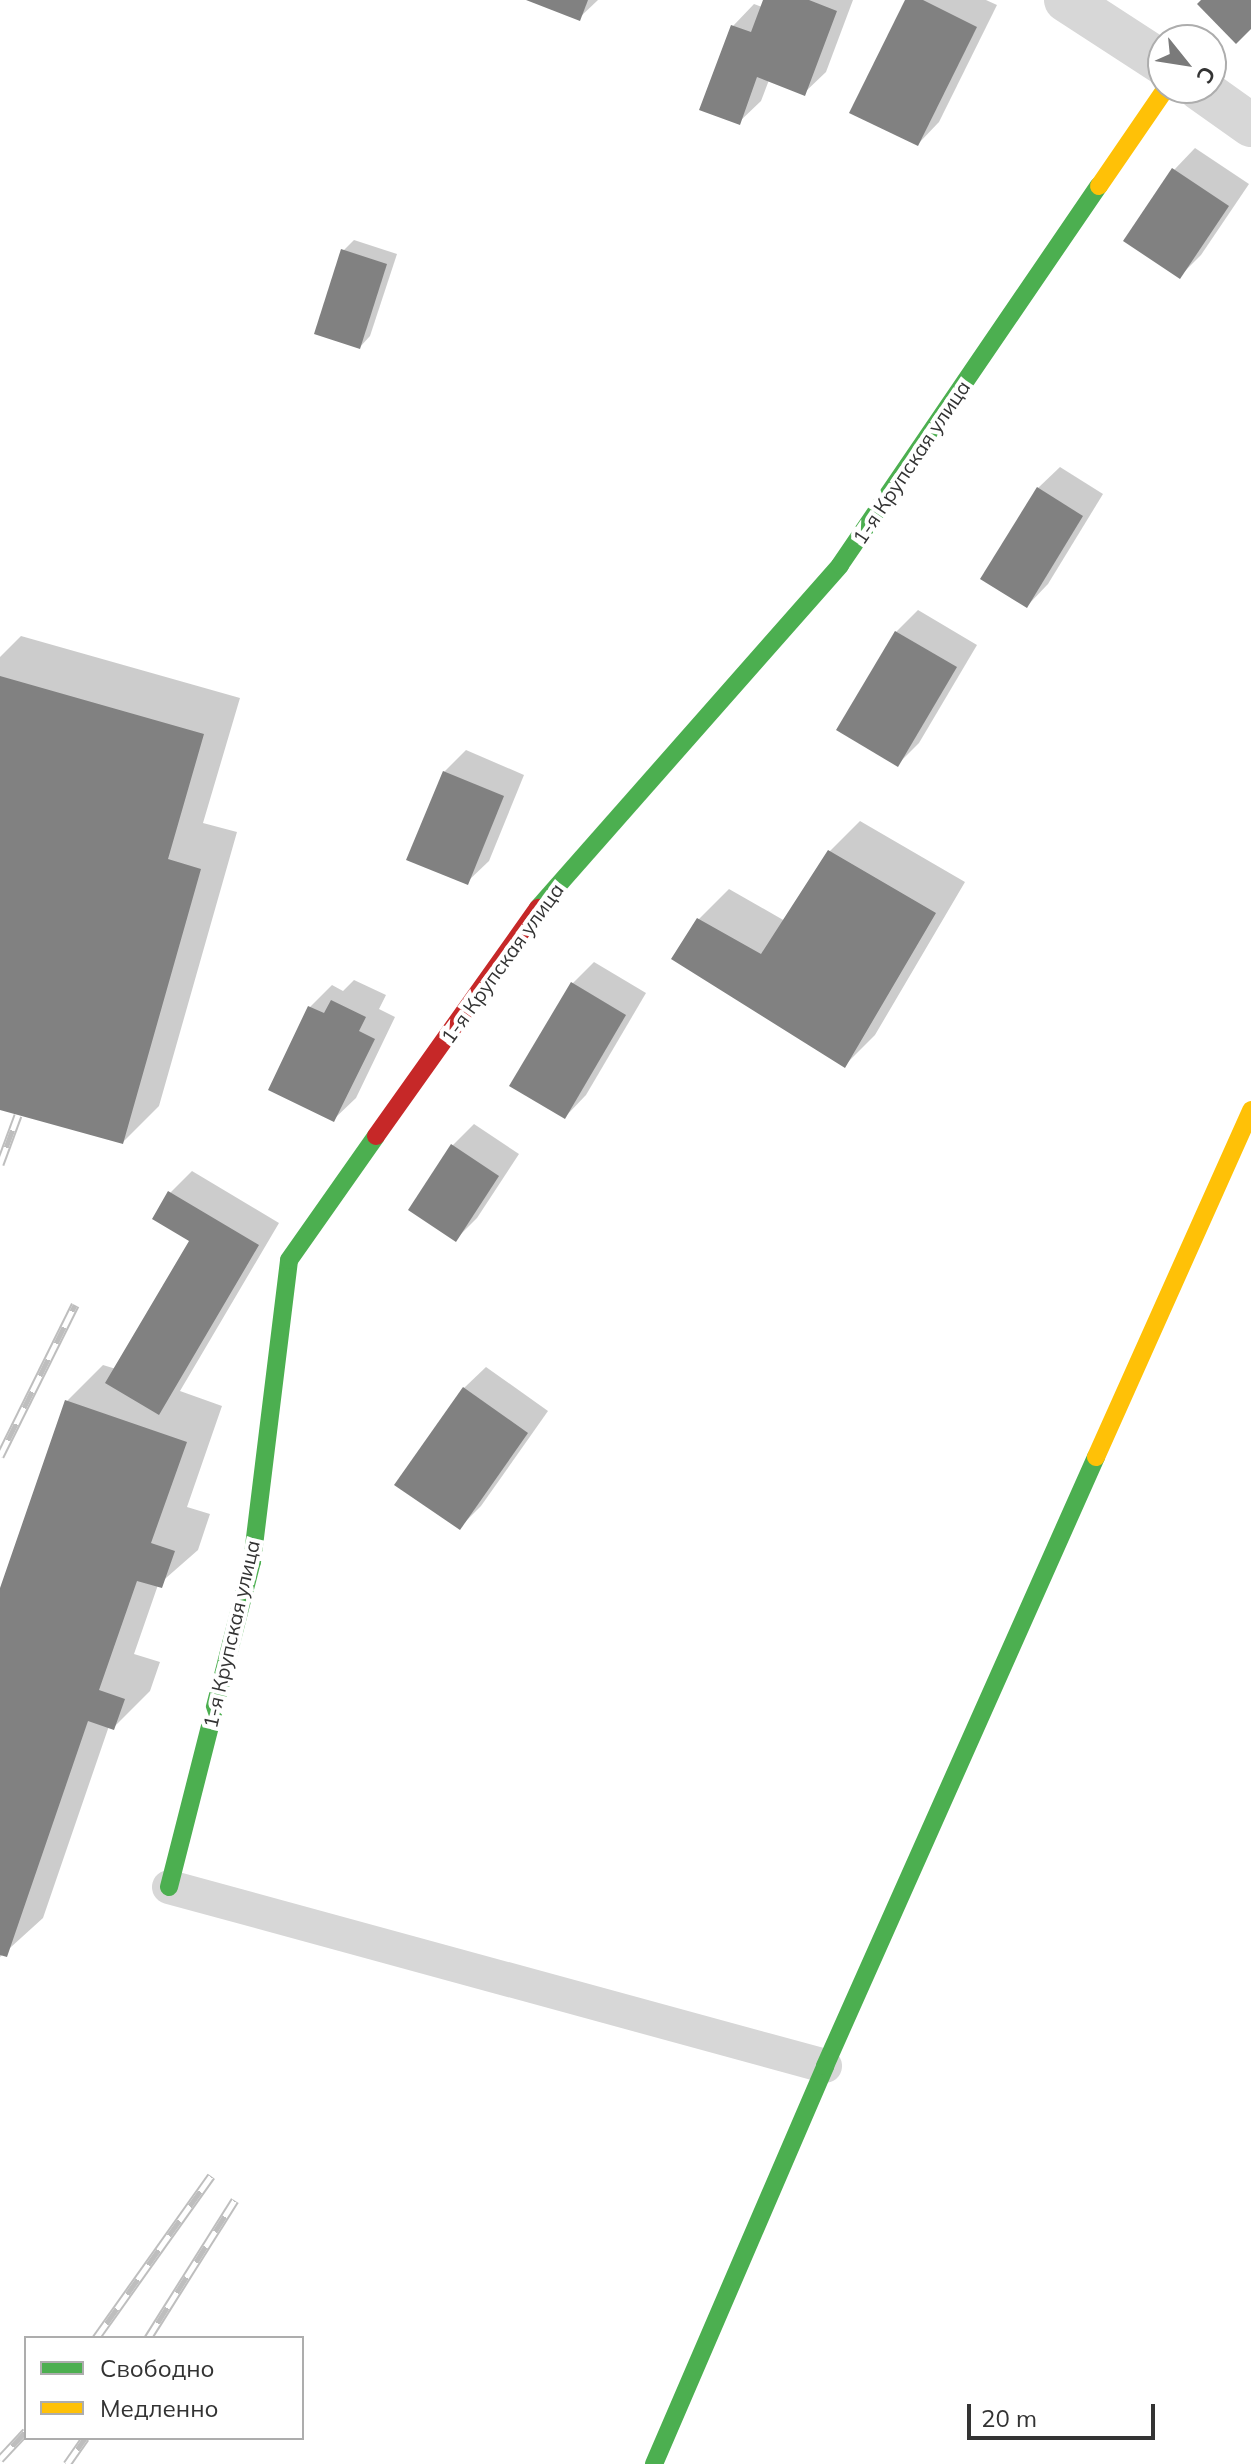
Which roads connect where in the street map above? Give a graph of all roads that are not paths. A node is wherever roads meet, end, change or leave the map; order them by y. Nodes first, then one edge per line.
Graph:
1 (1066, 0) edge
2 (1147, 53) edge
3 (1155, 104) edge
4 (1221, 104) edge
5 (1251, 125) edge
6 (1251, 1110) edge
7 (169, 1887) joint
8 (825, 2066) junction
9 (654, 2464) edge

1 - 2 street
3 - 7 street, 1-я Крупская улица
4 - 5 street
6 - 8 street
7 - 8 lane
8 - 9 street

